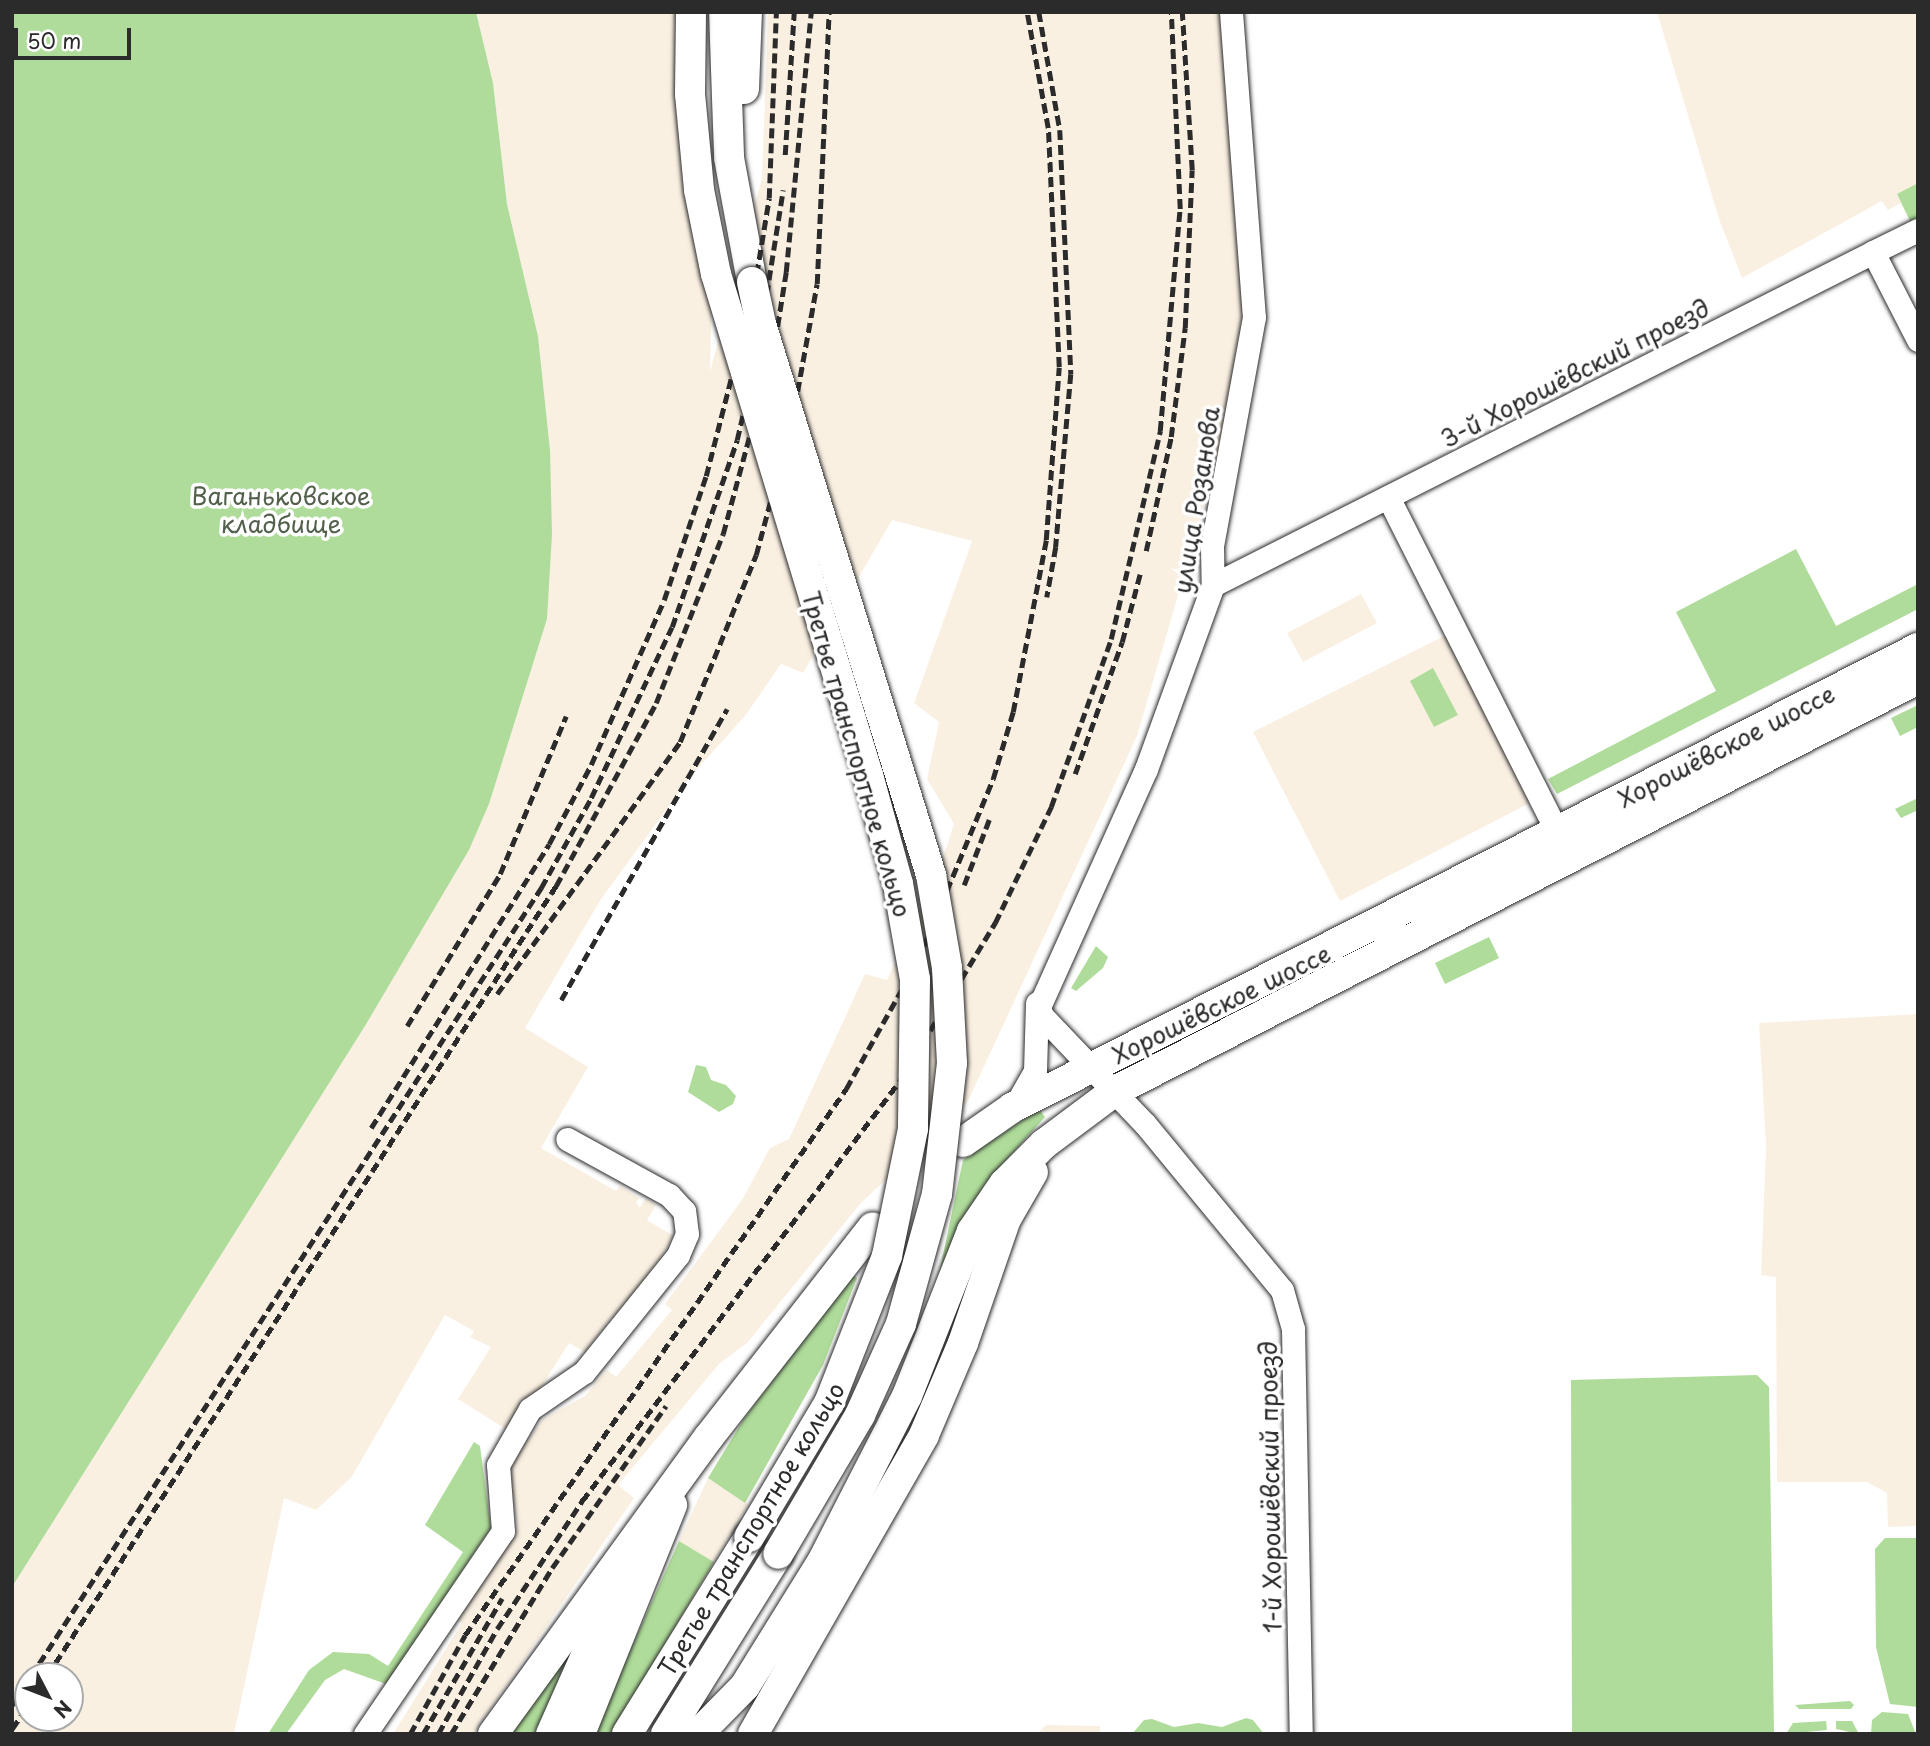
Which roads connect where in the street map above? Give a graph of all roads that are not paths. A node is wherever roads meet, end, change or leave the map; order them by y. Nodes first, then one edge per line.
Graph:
1 (691, 12) edge
2 (724, 12) edge
3 (747, 12) edge
4 (1231, 12) edge
5 (1918, 230) edge
6 (1873, 252) junction
7 (752, 282) junction
8 (1918, 340) edge
9 (1388, 497) junction
10 (1213, 585) junction
11 (1918, 648) edge
12 (1918, 679) edge
13 (1557, 832) junction
14 (1040, 995) junction
15 (1094, 1067) junction
16 (1115, 1091) junction
17 (1012, 1108) junction
18 (567, 1139) dead end
19 (963, 1142) dead end
20 (873, 1227) dead end
21 (709, 1437) junction
22 (679, 1477) junction
23 (365, 1734) edge
24 (492, 1734) edge
25 (551, 1734) edge
26 (580, 1734) edge
27 (628, 1734) edge
28 (666, 1734) edge
29 (698, 1734) edge
30 (754, 1734) edge
31 (1301, 1734) edge

1 - 27 main road, Третье транспортное кольцо, bridge
2 - 7 main road, Третье транспортное кольцо
3 - 7 main road
4 - 10 street, улица Розанова
5 - 6 street, 3-й Хорошёвский проезд
6 - 8 street
6 - 9 street, 3-й Хорошёвский проезд
7 - 28 main road, Третье транспортное кольцо, bridge
9 - 10 street, 3-й Хорошёвский проезд
9 - 13 street
10 - 14 street, улица Розанова
11 - 13 main road, Хорошёвское шоссе
12 - 16 main road, Хорошёвское шоссе
13 - 15 main road, Хорошёвское шоссе
14 - 15 street
14 - 17 street, улица Розанова
15 - 16 street, Хорошёвское шоссе
15 - 17 main road
16 - 29 main road
16 - 30 main road
16 - 31 street, 1-й Хорошёвский проезд
17 - 19 main road
18 - 23 street
20 - 21 main road
21 - 22 main road
21 - 26 main road
22 - 24 main road
22 - 25 main road

